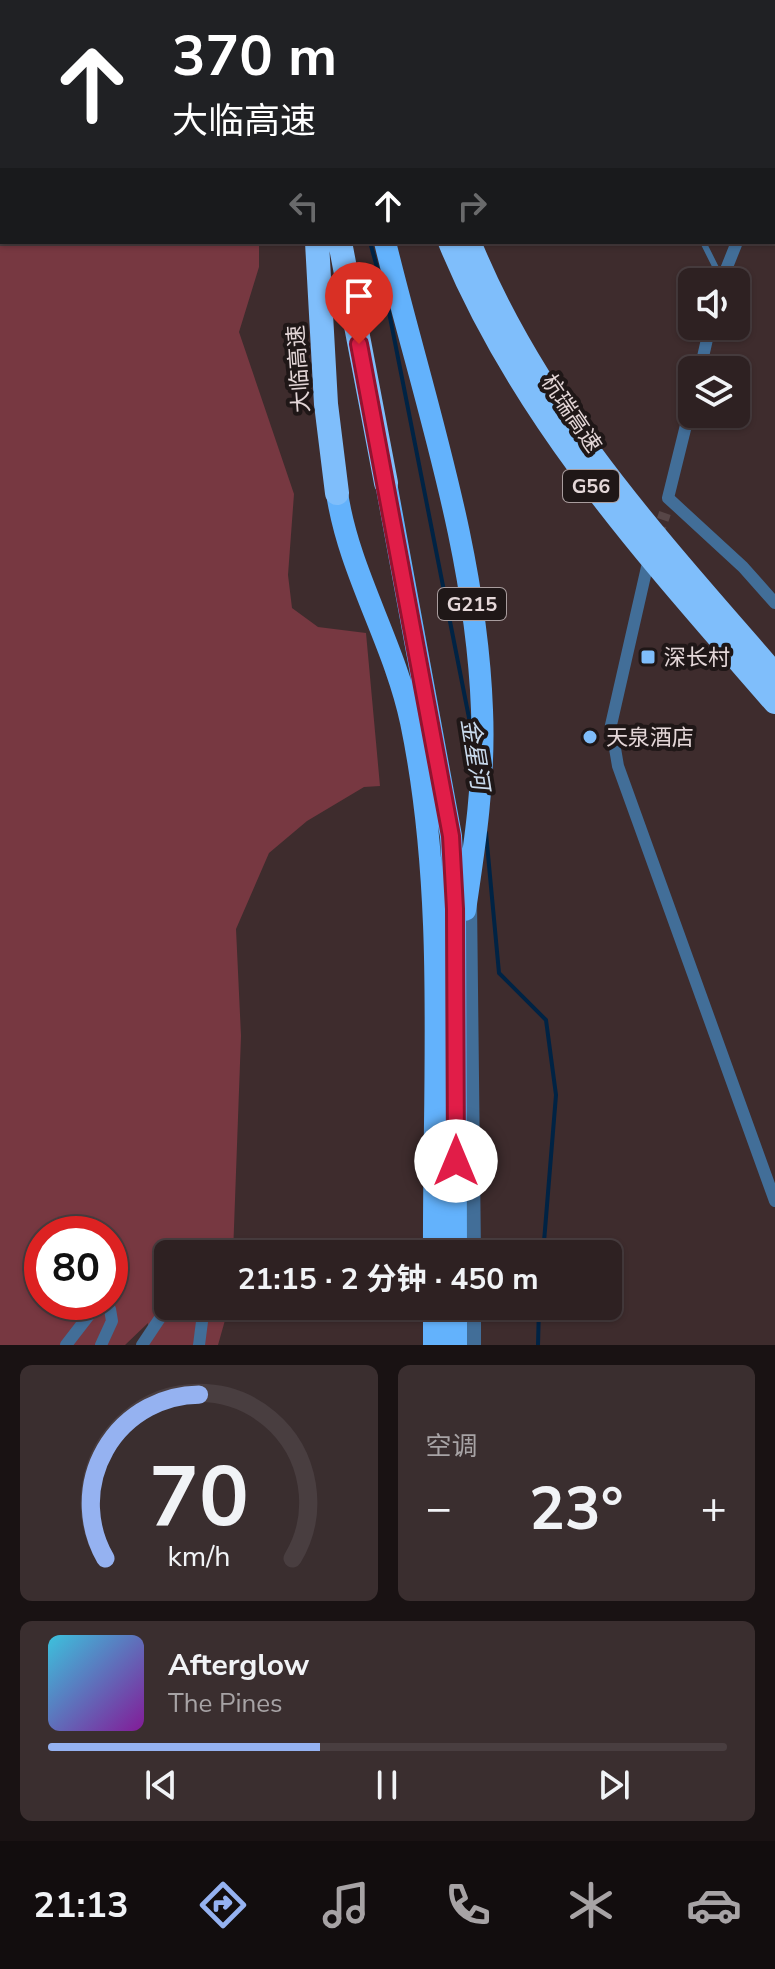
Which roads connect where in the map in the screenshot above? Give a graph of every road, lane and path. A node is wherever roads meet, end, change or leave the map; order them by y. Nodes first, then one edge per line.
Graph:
1 (317, 244) edge
2 (340, 244) edge
3 (386, 244) edge
4 (451, 244) edge
5 (470, 244) edge
6 (704, 244) edge
7 (736, 244) edge
8 (715, 268) edge
9 (726, 268) edge
10 (685, 428) edge
11 (386, 483) joint
12 (337, 493) joint
13 (668, 498) junction
14 (665, 513) tunnel mouth
15 (647, 567) dead end
16 (775, 603) edge
17 (718, 609) junction
18 (775, 660) edge
19 (747, 669) junction
20 (775, 675) edge
21 (775, 702) edge
22 (775, 709) edge
23 (469, 887) junction
24 (444, 975) junction
25 (775, 1201) edge
26 (435, 1240) edge
27 (455, 1240) edge
28 (473, 1240) edge
29 (159, 1320) edge
30 (202, 1320) edge
31 (434, 1320) edge
32 (456, 1320) edge
33 (473, 1320) edge
34 (66, 1345) edge
35 (101, 1345) edge
36 (142, 1345) edge
37 (199, 1345) edge
38 (434, 1345) edge
39 (456, 1345) edge
40 (473, 1345) edge

1 - 12 highway, 大临高速
2 - 11 highway
3 - 23 highway, G215
4 - 19 highway, 杭瑞高速 / G56
5 - 17 highway, 杭瑞高速 / G56
6 - 8 lane
7 - 9 street
10 - 13 street
11 - 24 highway
12 - 24 highway, G215
13 - 14 street
13 - 16 street
15 - 25 street
17 - 18 highway
17 - 20 highway, 杭瑞高速 / G56
19 - 21 highway, 杭瑞高速 / G56
19 - 22 highway
23 - 24 highway, G215
23 - 28 street
24 - 26 highway, G215
24 - 27 highway, G215
29 - 36 street
30 - 37 street
31 - 38 highway
32 - 39 highway
33 - 40 street
34 - 35 street

